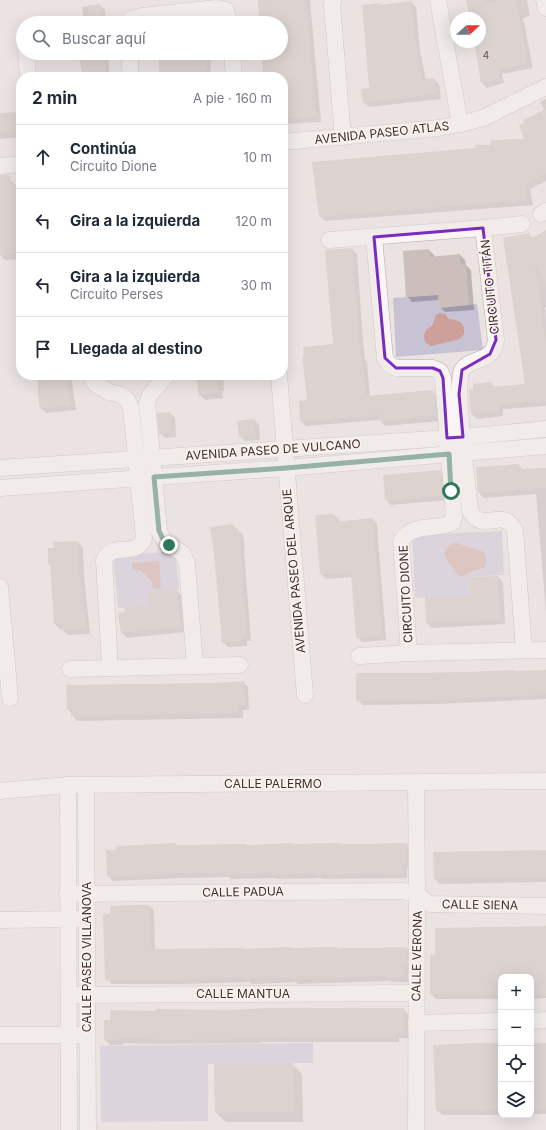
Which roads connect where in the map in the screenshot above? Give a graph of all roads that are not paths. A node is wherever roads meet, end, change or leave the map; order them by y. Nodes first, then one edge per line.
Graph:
1 (333, 0) edge
2 (438, 0) edge
3 (544, 0) edge
4 (546, 8) edge
5 (142, 16) edge
6 (227, 16) edge
7 (27, 60) edge
8 (130, 60) edge
9 (233, 60) edge
10 (28, 72) edge
11 (131, 72) edge
12 (234, 72) edge
13 (546, 87) edge
14 (460, 124) junction
15 (343, 137) junction
16 (288, 142) edge
17 (16, 164) edge
18 (0, 166) edge
19 (522, 224) dead end
20 (483, 228) junction
21 (374, 237) junction
22 (329, 240) dead end
23 (93, 380) edge
24 (163, 380) edge
25 (279, 380) edge
26 (546, 428) edge
27 (455, 437) junction
28 (546, 446) edge
29 (284, 449) junction
30 (456, 453) junction
31 (144, 459) junction
32 (0, 468) edge
33 (286, 468) junction
34 (146, 478) junction
35 (0, 488) edge
36 (0, 587) edge
37 (524, 650) junction
38 (546, 650) edge
39 (409, 653) junction
40 (359, 656) dead end
41 (240, 665) dead end
42 (195, 666) junction
43 (110, 668) junction
44 (70, 669) dead end
45 (305, 695) dead end
46 (10, 698) dead end
47 (546, 781) edge
48 (416, 783) junction
49 (68, 785) junction
50 (86, 785) junction
51 (0, 791) edge
52 (67, 894) junction
53 (87, 894) junction
54 (417, 895) junction
55 (546, 906) edge
56 (67, 919) junction
57 (87, 919) junction
58 (0, 920) edge
59 (416, 993) junction
60 (69, 995) junction
61 (87, 995) junction
62 (546, 1020) edge
63 (498, 1021) edge
64 (534, 1021) edge
65 (416, 1023) junction
66 (87, 1034) junction
67 (0, 1035) edge
68 (68, 1035) junction
69 (69, 1130) edge
70 (88, 1130) edge
71 (416, 1130) edge

1 - 15 street
2 - 14 street
3 - 4 street
5 - 6 street
7 - 10 street
8 - 11 street
9 - 12 street
13 - 14 street, AVENIDA PASEO ATLAS
14 - 15 street, AVENIDA PASEO ATLAS
15 - 16 street, AVENIDA PASEO ATLAS
17 - 18 street
19 - 20 street
20 - 21 street, CIRCUITO TITÁN
20 - 27 street, CIRCUITO TITÁN
21 - 22 street, CIRCUITO TITÁN
21 - 27 street
23 - 31 street
24 - 31 street
25 - 29 street, AVENIDA PASEO DEL ARQUE
26 - 27 street, AVENIDA PASEO DE VULCANO
27 - 29 street, AVENIDA PASEO DE VULCANO
27 - 30 street
28 - 30 street, AVENIDA PASEO DE VULCANO
29 - 31 street, AVENIDA PASEO DE VULCANO
29 - 33 street, AVENIDA PASEO DEL ARQUE
30 - 33 street, AVENIDA PASEO DE VULCANO
30 - 37 street
30 - 39 street, CIRCUITO DIONE
31 - 32 street, AVENIDA PASEO DE VULCANO
31 - 34 street
33 - 34 street, AVENIDA PASEO DE VULCANO
33 - 45 street, AVENIDA PASEO DEL ARQUE
34 - 35 street, AVENIDA PASEO DE VULCANO
34 - 42 street
34 - 43 street
36 - 46 street
37 - 38 street, CIRCUITO DIONE
37 - 39 street, CIRCUITO DIONE
39 - 40 street, CIRCUITO DIONE
41 - 42 street
42 - 43 street
43 - 44 street
47 - 48 street, CALLE PALERMO
48 - 50 street, CALLE PALERMO
48 - 54 street, CALLE VERONA
49 - 50 street, CALLE PALERMO
49 - 51 street, CALLE PALERMO
49 - 52 street, CALLE PASEO VILLANOVA
50 - 53 street, CALLE PASEO VILLANOVA
52 - 53 street, CALLE PADUA
52 - 56 street, CALLE PASEO VILLANOVA
53 - 54 street, CALLE PADUA
53 - 57 street, CALLE PASEO VILLANOVA
54 - 55 street, CALLE SIENA
54 - 59 street, CALLE VERONA
56 - 57 street
56 - 58 street
56 - 60 street, CALLE PASEO VILLANOVA
57 - 61 street, CALLE PASEO VILLANOVA
59 - 61 street, CALLE MANTUA
59 - 65 street, CALLE VERONA
60 - 61 street, CALLE MANTUA
60 - 68 street, CALLE PASEO VILLANOVA
61 - 66 street, CALLE PASEO VILLANOVA
62 - 64 street
63 - 65 street
65 - 71 street, CALLE VERONA
66 - 68 street
66 - 70 street, CALLE PASEO VILLANOVA
67 - 68 street
68 - 69 street, CALLE PASEO VILLANOVA

